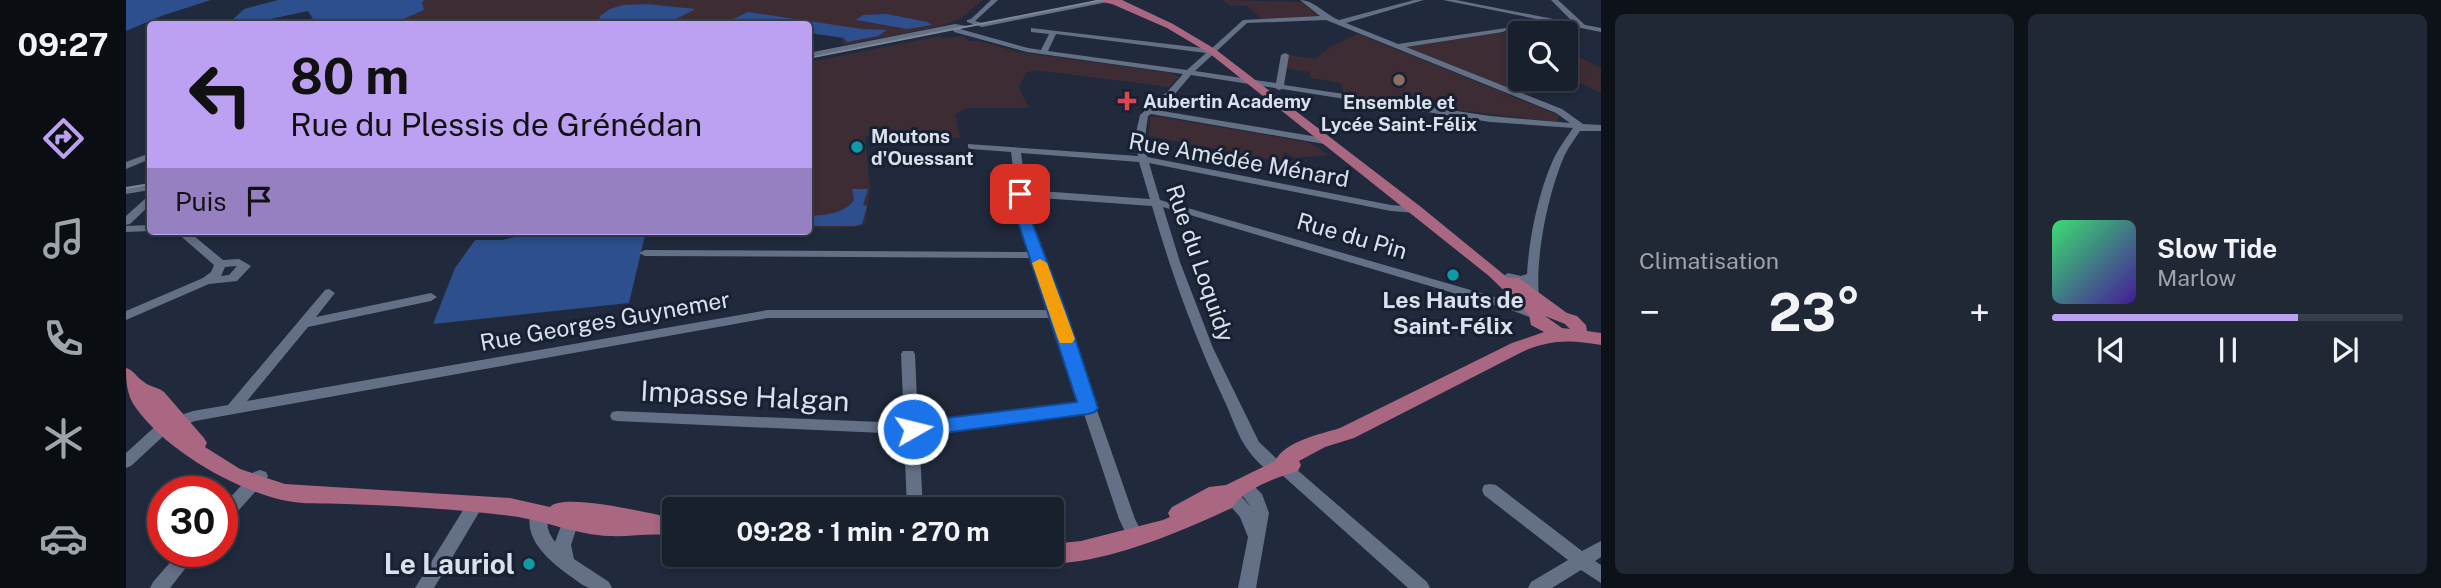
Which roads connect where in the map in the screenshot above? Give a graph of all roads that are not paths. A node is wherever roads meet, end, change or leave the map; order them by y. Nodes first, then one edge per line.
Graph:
1 (995, 0) edge
2 (1087, 0) edge
3 (1303, 0) edge
4 (1421, 0) edge
5 (1446, 0) edge
6 (1497, 0) edge
7 (1554, 0) edge
8 (1101, 1) edge
9 (1117, 1) edge
10 (1507, 12) junction
11 (1327, 19) junction
12 (1338, 23) junction
13 (971, 25) junction
14 (1583, 27) junction
15 (1034, 30) dead end
16 (1503, 30) dead end
17 (1601, 30) edge
18 (1054, 32) junction
19 (1396, 46) junction
20 (1212, 51) junction
21 (1043, 52) junction
22 (812, 54) edge
23 (1285, 55) dead end
24 (1189, 73) junction
25 (1253, 84) junction
26 (1279, 88) junction
27 (1149, 111) junction
28 (1578, 126) junction
29 (1601, 128) edge
30 (1330, 142) junction
31 (971, 146) dead end
32 (1016, 150) junction
33 (147, 157) edge
34 (1143, 160) junction
35 (126, 166) edge
36 (147, 188) edge
37 (126, 191) edge
38 (1020, 194) junction
39 (1156, 202) junction
40 (147, 203) edge
41 (1416, 210) junction
42 (126, 222) edge
43 (147, 228) edge
44 (126, 229) edge
45 (186, 235) edge
46 (645, 253) dead end
47 (1036, 255) junction
48 (220, 264) junction
49 (1532, 276) junction
50 (1508, 277) junction
51 (207, 281) junction
52 (329, 293) dead end
53 (1533, 296) junction
54 (431, 297) dead end
55 (1059, 314) junction
56 (126, 316) edge
57 (1538, 318) junction
58 (302, 324) junction
59 (1567, 326) junction
60 (1601, 331) edge
61 (1601, 339) edge
62 (1518, 347) junction
63 (908, 354) dead end
64 (132, 382) edge
65 (233, 408) junction
66 (1088, 408) junction
67 (617, 416) dead end
68 (172, 423) junction
69 (913, 429) junction
70 (126, 462) edge
71 (1280, 467) junction
72 (256, 480) junction
73 (1236, 490) junction
74 (1490, 490) dead end
75 (915, 497) edge
76 (238, 500) edge
77 (476, 505) junction
78 (539, 512) junction
79 (572, 516) junction
80 (662, 526) edge
81 (1136, 537) junction
82 (1601, 548) edge
83 (1064, 554) edge
84 (566, 560) junction
85 (1582, 560) junction
86 (177, 567) edge
87 (1601, 575) edge
88 (159, 588) edge
89 (424, 588) edge
90 (603, 588) edge
91 (1247, 588) edge
92 (1421, 588) edge
93 (1537, 588) edge

1 - 13 street
2 - 13 street
3 - 11 street
4 - 12 street
5 - 10 street
6 - 10 street
7 - 14 street
8 - 9 main road
8 - 13 street
9 - 20 main road
10 - 14 street
11 - 12 street
11 - 20 street
12 - 19 street
13 - 21 street
13 - 22 street
14 - 17 street
15 - 18 street
16 - 19 street
18 - 20 street
18 - 21 street
19 - 28 street
20 - 24 street
20 - 25 main road
21 - 24 street
23 - 26 street
24 - 25 street
24 - 27 street
25 - 26 street
25 - 30 main road
26 - 28 street
27 - 30 street
27 - 34 street, Rue du Loquidy
28 - 29 street
28 - 49 street
30 - 41 main road
31 - 32 street, Rue Amédée Ménard
32 - 34 street, Rue Amédée Ménard
32 - 38 street
33 - 35 street
34 - 39 street, Rue du Loquidy
34 - 41 street, Rue Amédée Ménard
36 - 37 street
38 - 39 street, Rue du Pin
38 - 47 street
39 - 57 street, Rue du Pin
39 - 71 street, Rue du Loquidy
40 - 42 street
41 - 50 main road
41 - 57 main road
43 - 44 street
45 - 48 street
46 - 47 street
47 - 55 street
48 - 51 street
48 - 51 street
49 - 50 street
49 - 53 street
50 - 53 main road
51 - 56 street
52 - 58 street
53 - 59 main road
54 - 58 street
55 - 65 street, Rue Georges Guynemer
55 - 66 street
57 - 59 main road
57 - 62 main road
58 - 65 street
59 - 60 main road
59 - 61 main road
59 - 62 main road
62 - 71 main road
63 - 69 street
64 - 68 main road
65 - 68 street, Rue Georges Guynemer
66 - 69 street, Impasse Halgan
66 - 81 street
67 - 69 street, Impasse Halgan
68 - 70 street
68 - 72 main road
69 - 75 street
71 - 73 main road
71 - 92 street, Rue du Loquidy
72 - 76 street
72 - 77 main road
73 - 81 main road
73 - 91 street
74 - 85 street
77 - 78 main road
77 - 89 street
78 - 79 main road
78 - 84 street
79 - 80 main road
79 - 84 street
81 - 83 main road
82 - 85 street
84 - 90 street
85 - 87 street
85 - 93 street
86 - 88 street

